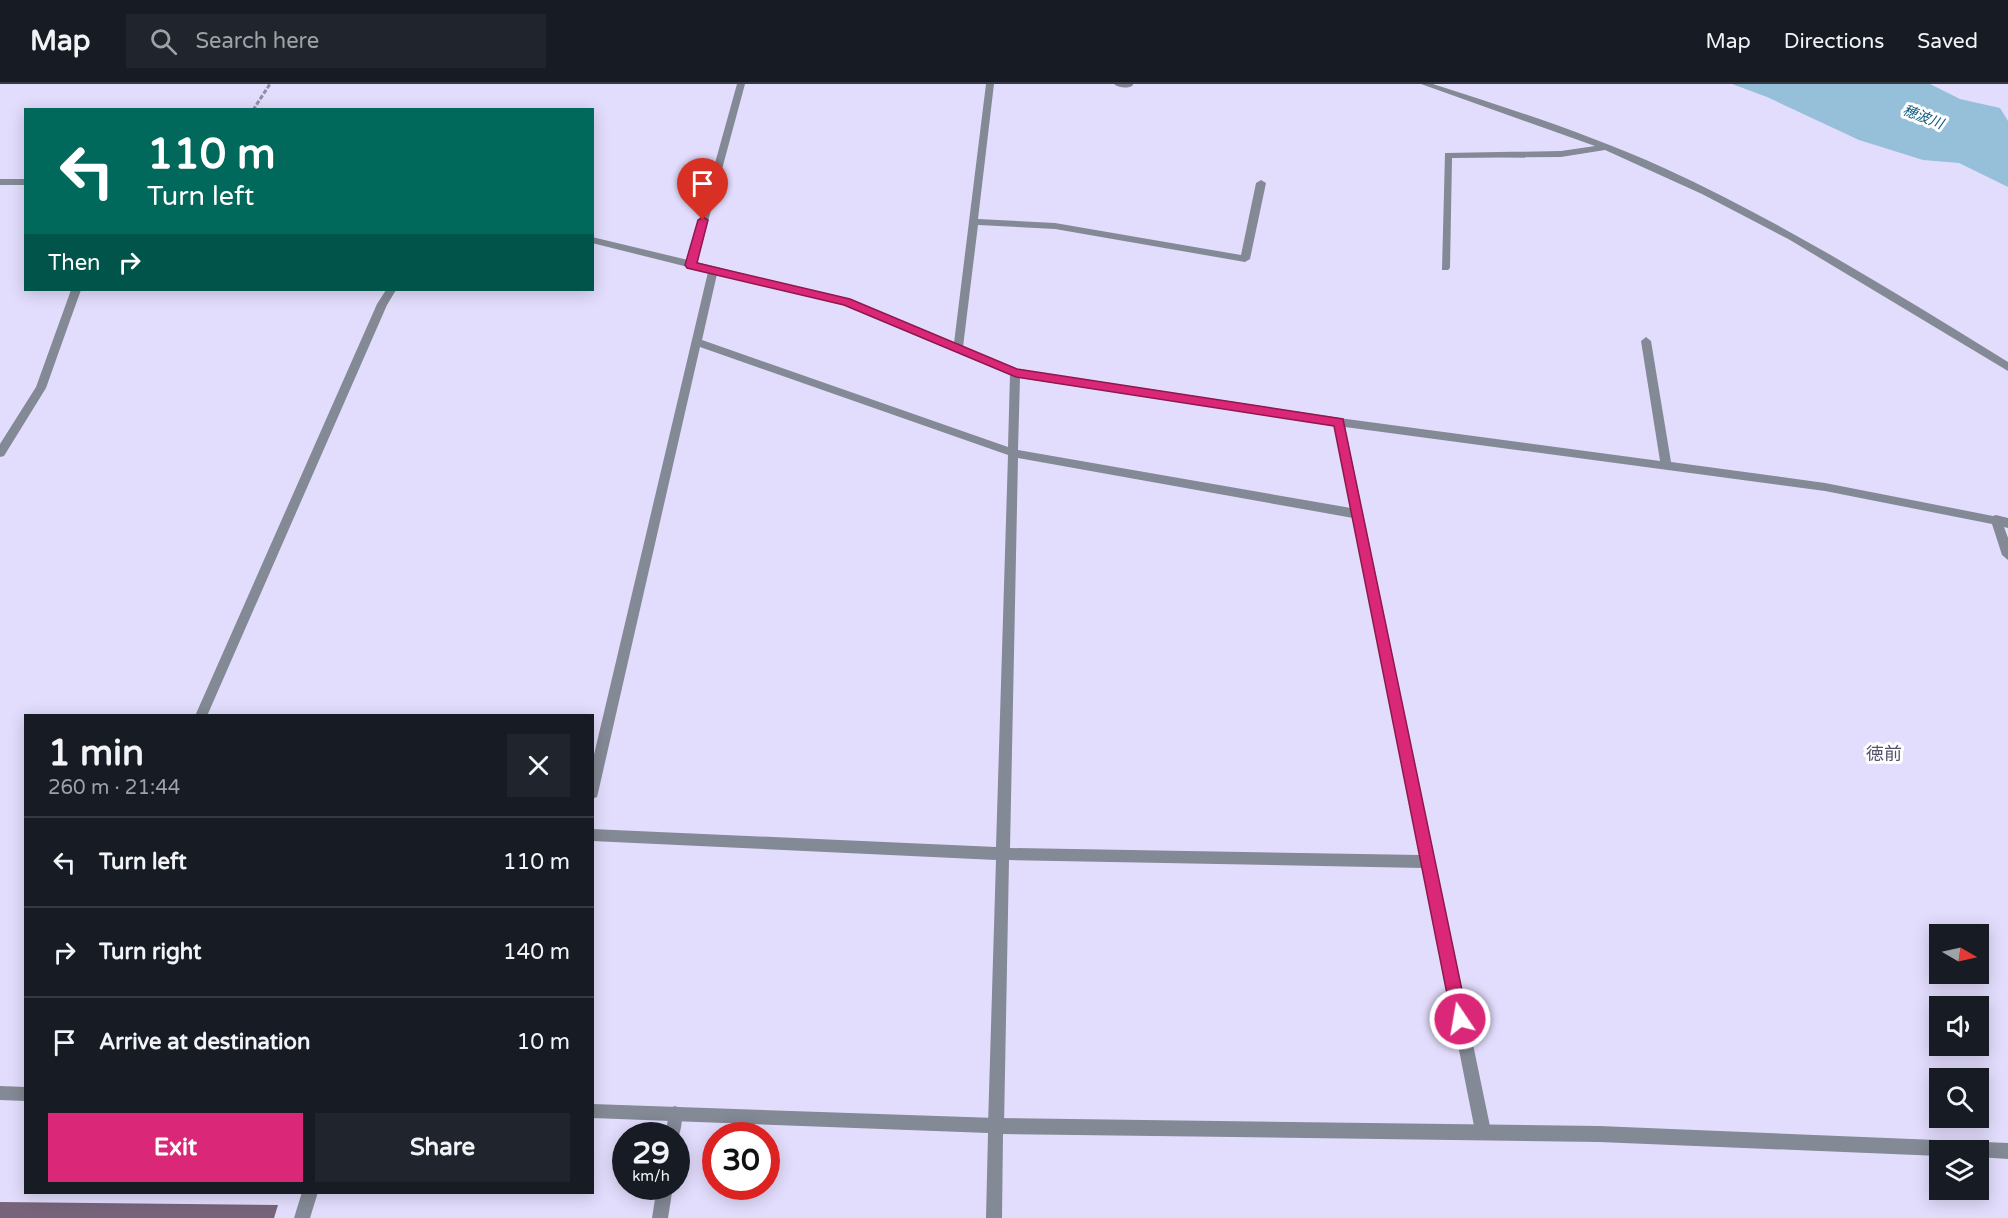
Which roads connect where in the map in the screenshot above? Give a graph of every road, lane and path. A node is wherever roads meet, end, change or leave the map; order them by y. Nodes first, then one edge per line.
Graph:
1 (270, 84) edge
2 (741, 84) edge
3 (990, 84) edge
4 (1118, 84) edge
5 (1425, 84) edge
6 (1129, 85) edge
7 (254, 108) edge
8 (1604, 147) junction
9 (0, 182) edge
10 (24, 182) edge
11 (1261, 183) dead end
12 (974, 222) junction
13 (594, 241) edge
14 (691, 265) junction
15 (1445, 268) dead end
16 (713, 271) junction
17 (76, 291) edge
18 (390, 291) edge
19 (1646, 341) dead end
20 (696, 342) junction
21 (958, 350) junction
22 (2008, 367) edge
23 (1016, 373) junction
24 (1339, 422) junction
25 (0, 453) edge
26 (1013, 453) junction
27 (1666, 467) junction
28 (1358, 514) junction
29 (2002, 521) edge
30 (2008, 555) edge
31 (202, 714) edge
32 (594, 784) edge
33 (594, 835) edge
34 (1003, 854) junction
35 (1428, 862) junction
36 (0, 1093) edge
37 (24, 1094) edge
38 (594, 1111) edge
39 (675, 1113) junction
40 (674, 1122) edge
41 (996, 1126) junction
42 (1483, 1131) junction
43 (2008, 1152) edge
44 (309, 1194) edge
45 (663, 1200) edge
46 (302, 1218) edge
47 (660, 1218) edge
48 (994, 1218) edge

1 - 7 path
2 - 14 street
3 - 12 street
4 - 6 street
5 - 8 street
8 - 15 street
8 - 22 street
9 - 10 street
11 - 12 street
12 - 21 street
13 - 14 street
14 - 16 street
16 - 20 street
16 - 21 street
17 - 25 street
18 - 31 street
19 - 27 street
20 - 26 street
20 - 32 street
21 - 23 street
23 - 24 street
23 - 26 street
24 - 27 street
24 - 28 street
26 - 28 street
26 - 34 street
27 - 29 street
28 - 35 street
29 - 30 street
33 - 34 street
34 - 35 street
34 - 41 street
35 - 42 street
36 - 37 street
38 - 39 street
39 - 40 street
39 - 41 street
41 - 42 street
41 - 48 street
42 - 43 street
44 - 46 street
45 - 47 street

